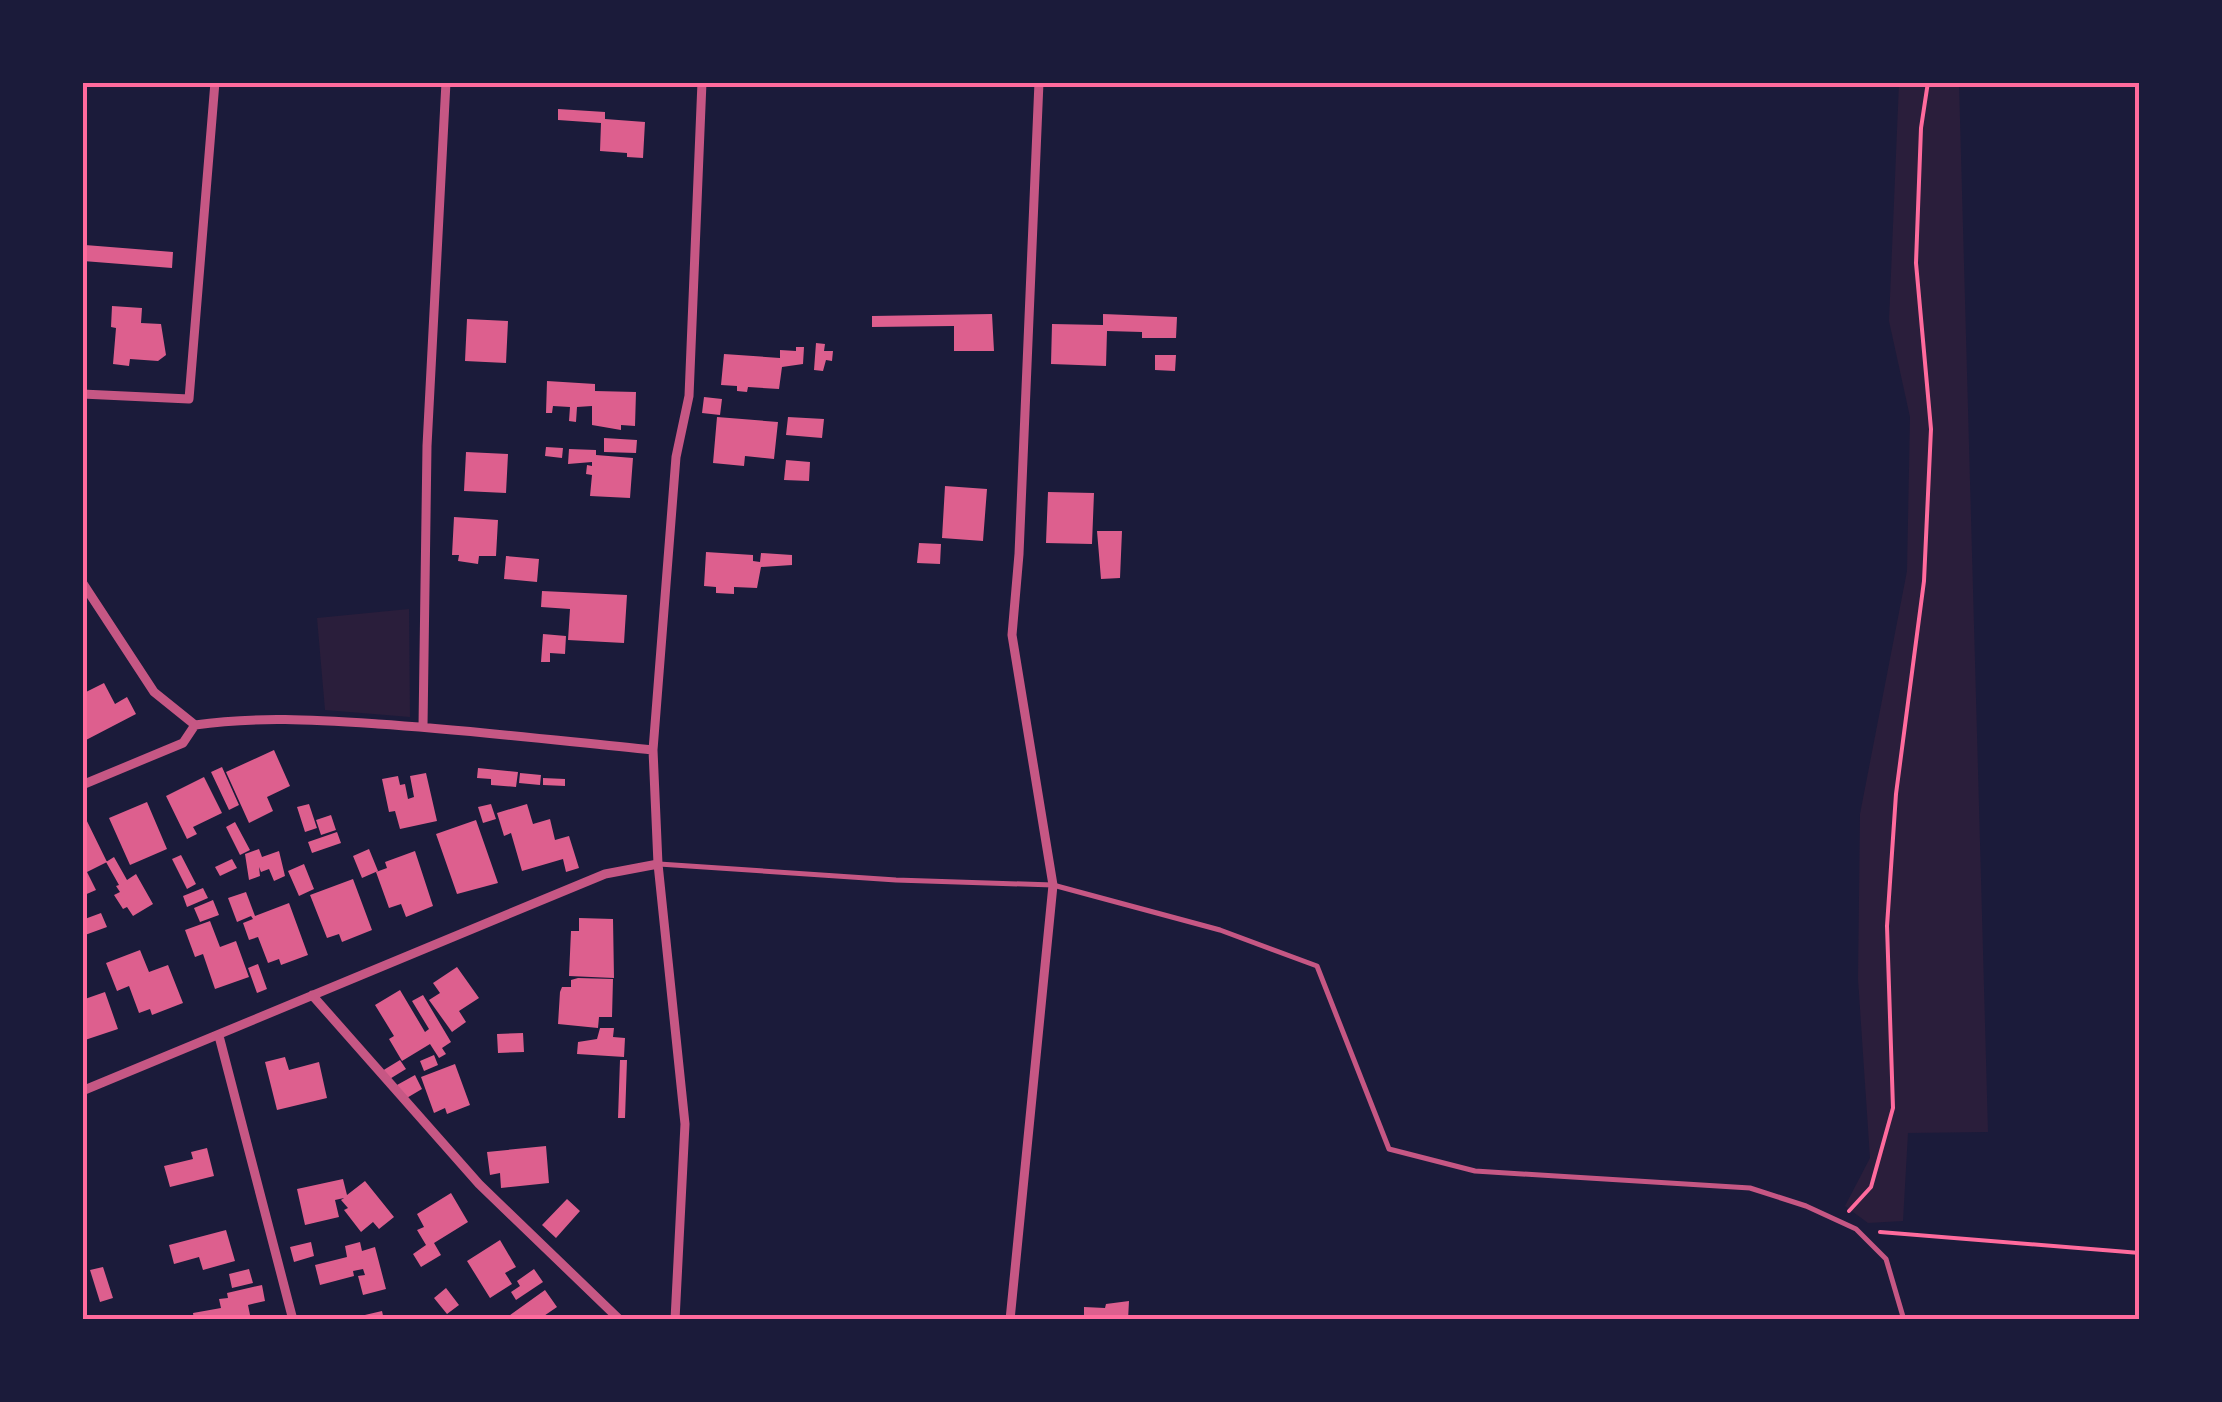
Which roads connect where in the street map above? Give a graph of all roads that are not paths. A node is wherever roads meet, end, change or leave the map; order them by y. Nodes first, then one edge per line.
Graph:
1 (214, 82) edge
2 (446, 82) edge
3 (702, 82) edge
4 (1039, 82) edge
5 (82, 394) edge
6 (82, 582) edge
7 (195, 725) junction
8 (423, 727) junction
9 (652, 750) junction
10 (82, 785) edge
11 (658, 864) junction
12 (1053, 885) junction
13 (312, 995) junction
14 (219, 1036) junction
15 (82, 1091) edge
16 (293, 1320) edge
17 (620, 1320) edge
18 (674, 1320) edge
19 (1010, 1320) edge
20 (1904, 1320) edge

1 - 5 street
2 - 8 street
3 - 9 street
4 - 12 street
6 - 7 street
7 - 8 street
7 - 10 street
8 - 9 street
9 - 11 street
11 - 12 lane
11 - 13 street
11 - 18 street
12 - 19 street
12 - 20 lane
13 - 14 street
13 - 17 street
14 - 15 street
14 - 16 street

